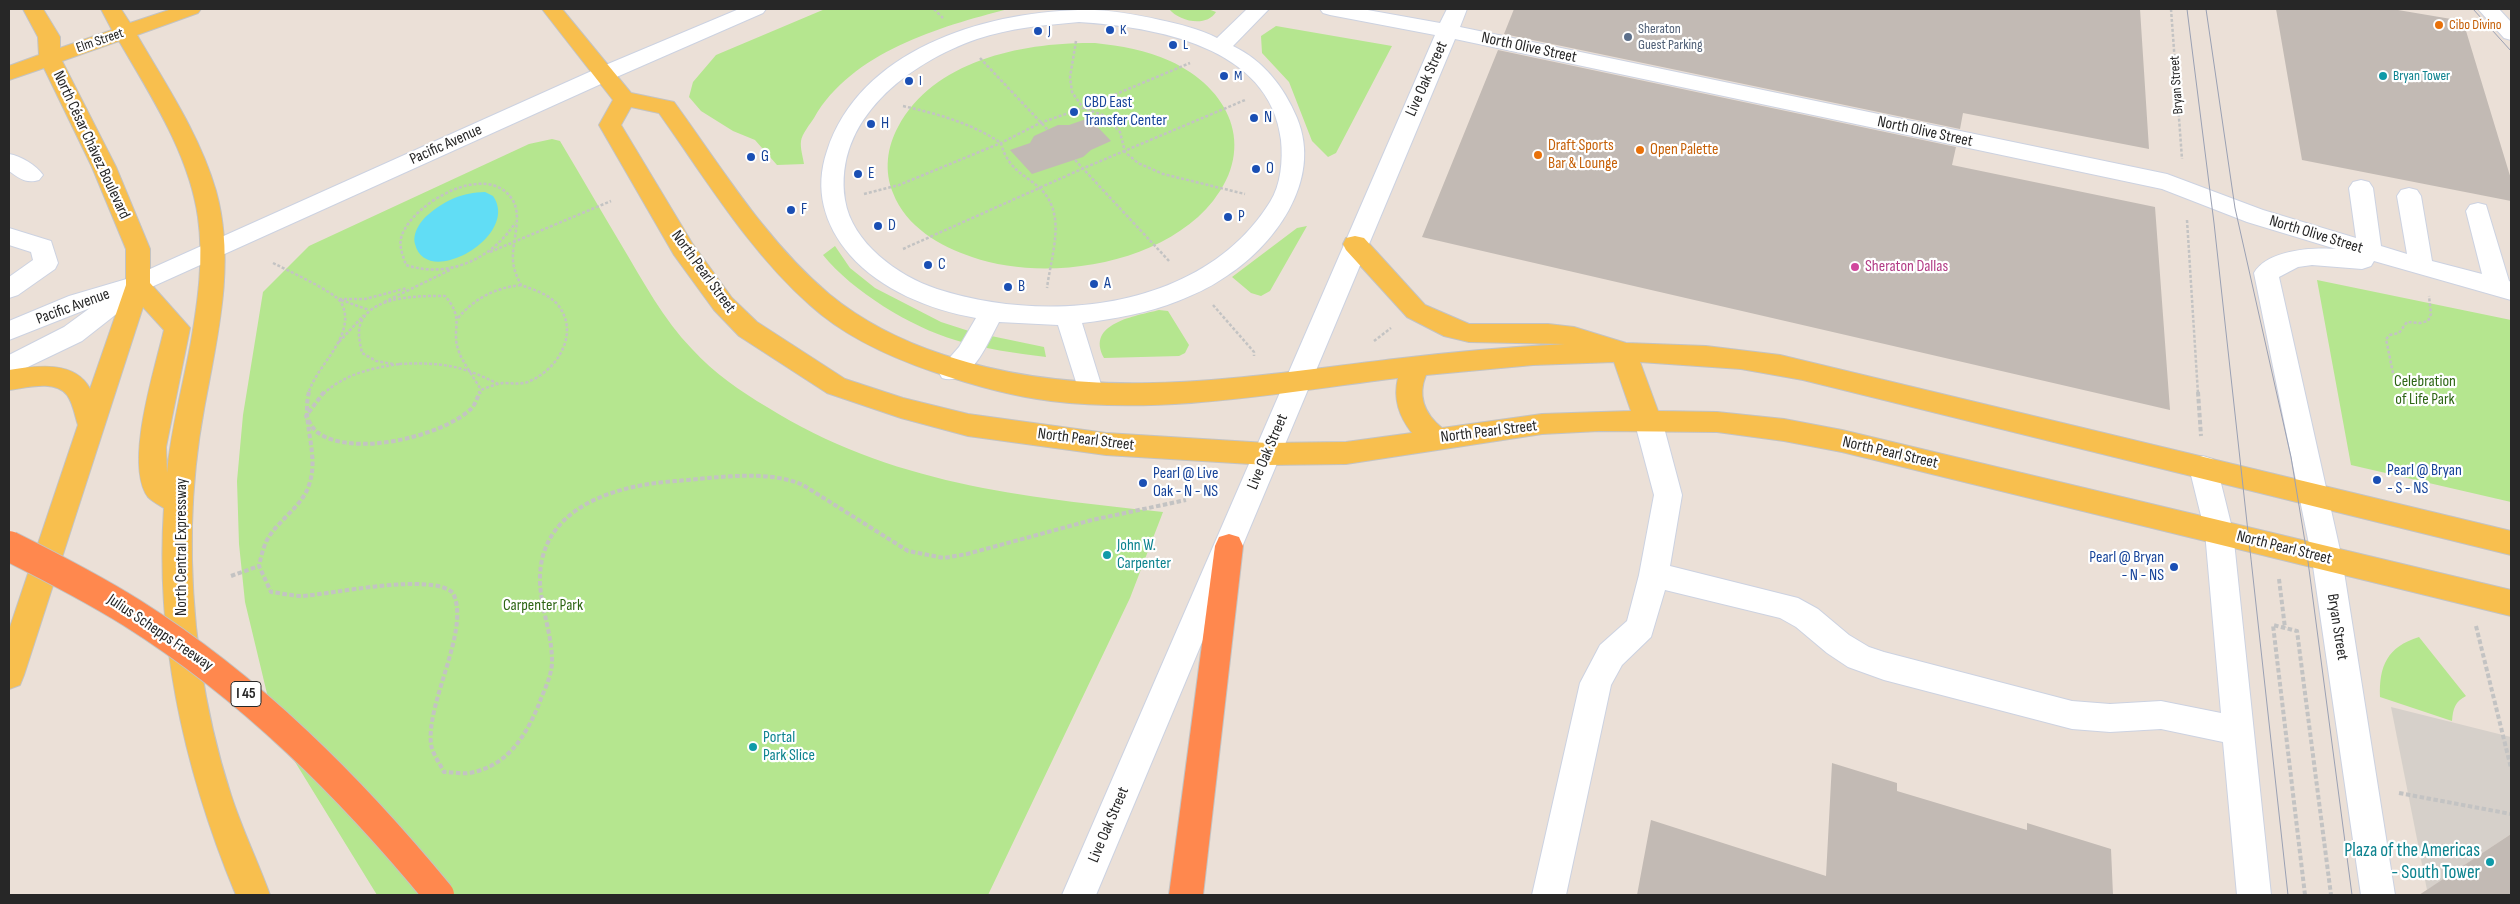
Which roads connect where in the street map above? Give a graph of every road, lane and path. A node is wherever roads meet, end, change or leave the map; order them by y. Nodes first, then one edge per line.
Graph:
1 (33, 9) edge
2 (111, 9) edge
3 (191, 9) edge
4 (552, 9) edge
5 (756, 9) edge
6 (1259, 9) edge
7 (1330, 9) edge
8 (1457, 9) edge
9 (2171, 9) edge
10 (2488, 9) edge
11 (1123, 13) edge
12 (1448, 31) junction
13 (124, 32) junction
14 (2511, 34) edge
15 (1076, 38) dead end
16 (1220, 47) junction
17 (976, 54) dead end
18 (50, 58) junction
19 (1192, 62) dead end
20 (9, 73) edge
21 (604, 74) junction
22 (624, 99) junction
23 (1245, 100) dead end
24 (896, 104) dead end
25 (1083, 108) junction
26 (1040, 124) junction
27 (1048, 130) dead end
28 (1001, 142) junction
29 (1125, 152) junction
30 (9, 160) edge
31 (1075, 160) dead end
32 (2182, 162) dead end
33 (1084, 168) junction
34 (31, 175) dead end
35 (1042, 188) junction
36 (2361, 188) dead end
37 (1245, 194) dead end
38 (861, 195) dead end
39 (2409, 196) dead end
40 (611, 201) dead end
41 (2478, 211) dead end
42 (2186, 215) dead end
43 (515, 223) junction
44 (9, 236) edge
45 (517, 239) junction
46 (1355, 244) junction
47 (903, 249) dead end
48 (212, 251) junction
49 (2370, 251) junction
50 (272, 263) dead end
51 (467, 263) junction
52 (2415, 265) junction
53 (1175, 266) dead end
54 (416, 284) junction
55 (138, 285) junction
56 (521, 285) junction
57 (9, 288) edge
58 (1047, 288) dead end
59 (2504, 290) edge
60 (2428, 294) dead end
61 (339, 299) junction
62 (1210, 301) dead end
63 (369, 310) junction
64 (992, 314) junction
65 (1068, 317) junction
66 (458, 319) junction
67 (1394, 325) dead end
68 (9, 331) edge
69 (1371, 343) dead end
70 (337, 344) junction
71 (1254, 352) dead end
72 (1623, 352) junction
73 (400, 364) junction
74 (9, 366) edge
75 (1416, 367) junction
76 (470, 368) junction
77 (951, 371) junction
78 (9, 380) edge
79 (1299, 380) junction
80 (2395, 383) dead end
81 (499, 384) junction
82 (481, 390) junction
83 (1091, 394) junction
84 (306, 416) junction
85 (1648, 420) junction
86 (92, 426) junction
87 (2201, 436) dead end
88 (1435, 438) junction
89 (1267, 454) junction
90 (2203, 467) junction
91 (2315, 496) junction
92 (1186, 500) dead end
93 (180, 503) junction
94 (2219, 532) junction
95 (2511, 542) edge
96 (9, 546) edge
97 (1229, 546) junction
98 (2327, 559) junction
99 (258, 566) junction
100 (1654, 575) junction
101 (231, 576) dead end
102 (2279, 576) dead end
103 (2511, 603) edge
104 (2475, 621) dead end
105 (2285, 628) junction
106 (9, 675) edge
107 (2238, 730) junction
108 (2511, 768) edge
109 (2408, 795) dead end
110 (2511, 814) edge
111 (253, 895) edge
112 (440, 895) edge
113 (1079, 895) edge
114 (1186, 895) edge
115 (1549, 895) edge
116 (2254, 895) edge
117 (2305, 895) edge
118 (2331, 895) edge
119 (2378, 895) edge

1 - 18 main road, North César Chávez Boulevard
2 - 13 main road
3 - 13 main road, Elm Street
4 - 21 main road
5 - 21 street, Pacific Avenue
6 - 16 street
7 - 12 street, North Olive Street
8 - 12 street, Live Oak Street
9 - 32 path, Bryan Street
10 - 14 street
11 - 16 street
11 - 64 street
12 - 46 street, Live Oak Street
12 - 49 street, North Olive Street
13 - 18 main road, Elm Street
13 - 48 main road
15 - 25 path
16 - 65 street
17 - 26 path
18 - 20 main road, Elm Street
18 - 55 main road, North César Chávez Boulevard
19 - 25 path
21 - 22 main road
21 - 48 street, Pacific Avenue
22 - 77 main road
22 - 89 main road, North Pearl Street
23 - 29 path
24 - 28 path
25 - 26 path
25 - 29 path
26 - 27 path
26 - 28 path
28 - 35 path
28 - 38 path
29 - 33 path
29 - 37 path
30 - 34 street
31 - 33 path
33 - 35 path
33 - 53 path
35 - 47 path
35 - 58 path
36 - 49 street
39 - 52 street
40 - 45 path
41 - 59 street
42 - 87 path
43 - 45 path
43 - 51 path
43 - 51 path
44 - 57 street
45 - 51 path
45 - 56 path
46 - 72 main road
46 - 79 street, Live Oak Street
48 - 55 street, Pacific Avenue
48 - 93 main road, North Central Expressway
49 - 52 street, North Olive Street
50 - 61 path
51 - 54 path
52 - 59 street, North Olive Street
52 - 91 street, Bryan Street
54 - 61 path
54 - 63 path
55 - 68 street, Pacific Avenue
55 - 74 street, Pacific Avenue
55 - 86 main road
55 - 93 main road
56 - 66 path
56 - 81 path
60 - 80 path
61 - 63 path
61 - 70 path
62 - 71 path
63 - 66 path
63 - 70 path
63 - 73 path
64 - 65 street
64 - 77 street
65 - 83 street
66 - 76 path
67 - 69 path
70 - 84 path
72 - 75 main road
72 - 85 main road
72 - 90 main road
73 - 76 path
73 - 84 path
75 - 79 main road
75 - 88 main road
76 - 81 path
76 - 82 path
77 - 83 main road
78 - 86 main road
79 - 83 main road
79 - 89 street, Live Oak Street
81 - 82 path
82 - 84 path
84 - 99 path
85 - 88 main road, North Pearl Street
85 - 94 main road, North Pearl Street
85 - 100 street
86 - 106 main road
88 - 89 main road, North Pearl Street
89 - 97 street, Live Oak Street
90 - 91 main road
90 - 94 street
91 - 95 main road
91 - 98 street, Bryan Street
92 - 99 path
93 - 111 main road, North Central Expressway
94 - 98 main road, North Pearl Street
94 - 107 street
96 - 112 highway, Julius Schepps Freeway / I 45, bridge
97 - 113 street, Live Oak Street
97 - 114 highway
98 - 103 main road, North Pearl Street
98 - 119 street, Bryan Street
99 - 101 path
100 - 107 street
100 - 115 street
102 - 105 path
104 - 108 path
105 - 117 path
105 - 118 path
107 - 116 street
109 - 110 path

